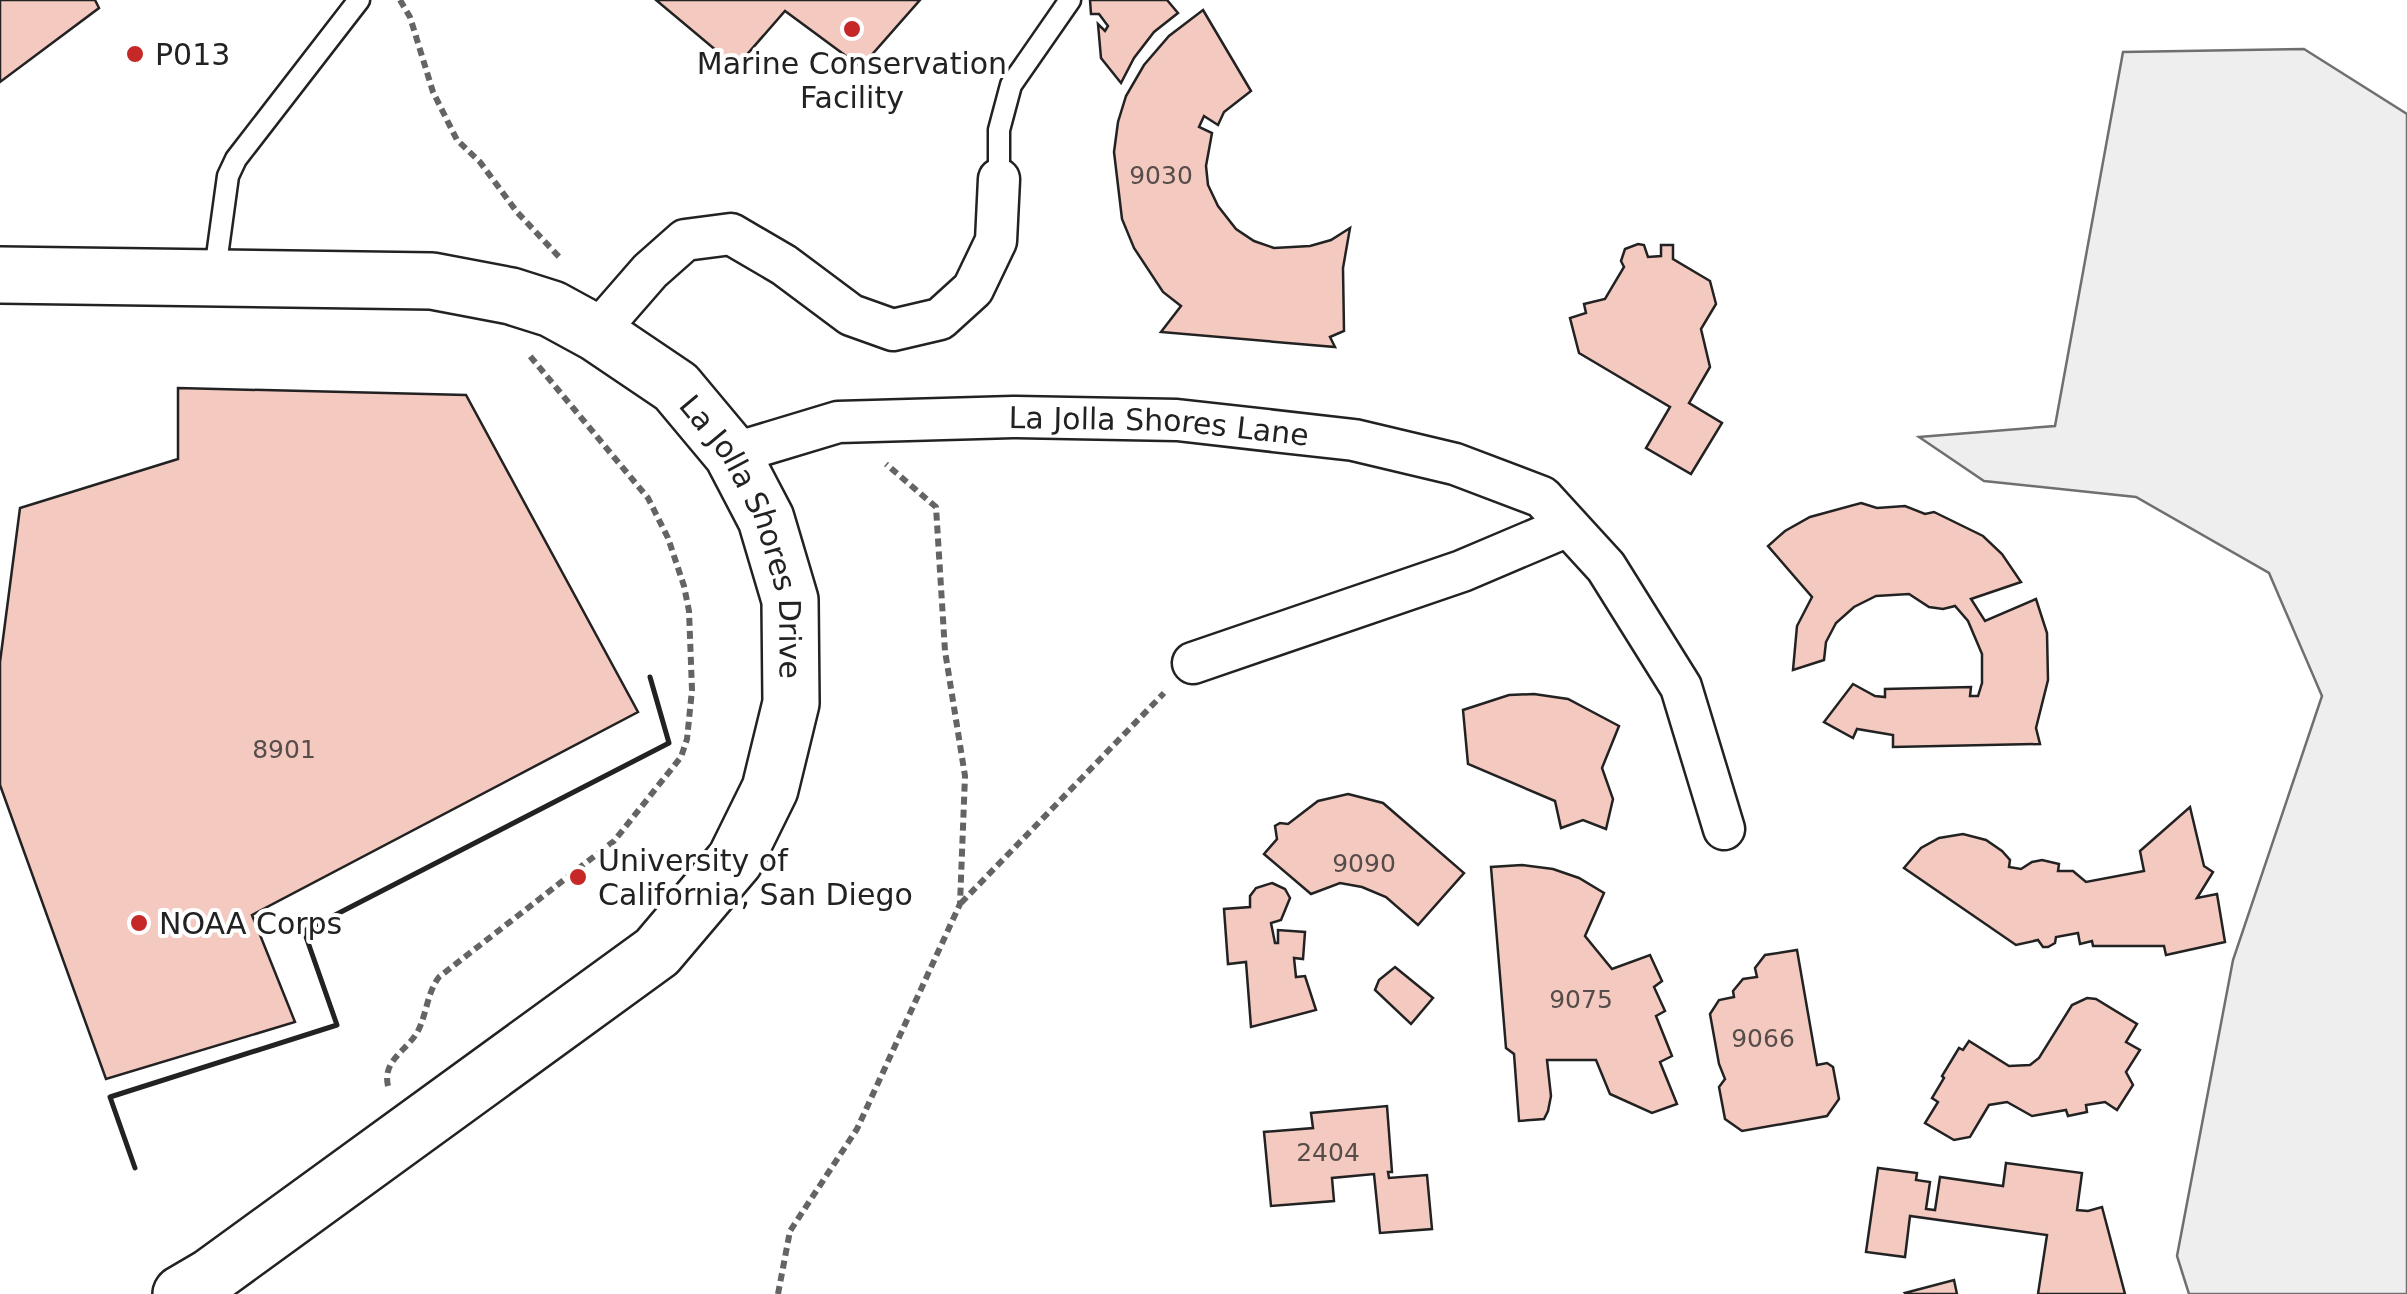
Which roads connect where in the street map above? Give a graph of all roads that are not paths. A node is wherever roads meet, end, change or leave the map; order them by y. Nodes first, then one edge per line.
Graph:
1 (359, 0) edge
2 (1070, 0) edge
3 (1000, 179) joint
4 (0, 276) edge
5 (214, 279) junction
6 (596, 334) junction
7 (732, 454) junction
8 (1568, 526) junction
9 (1193, 663) road end
10 (1724, 829) dead end
11 (181, 1294) edge

1 - 5 lane
2 - 3 lane
3 - 6 street
4 - 5 main road, La Jolla Shores Drive
5 - 6 main road, La Jolla Shores Drive
6 - 7 main road, La Jolla Shores Drive
7 - 8 street, La Jolla Shores Lane
7 - 11 main road, La Jolla Shores Drive
8 - 9 street
8 - 10 street, La Jolla Shores Lane

